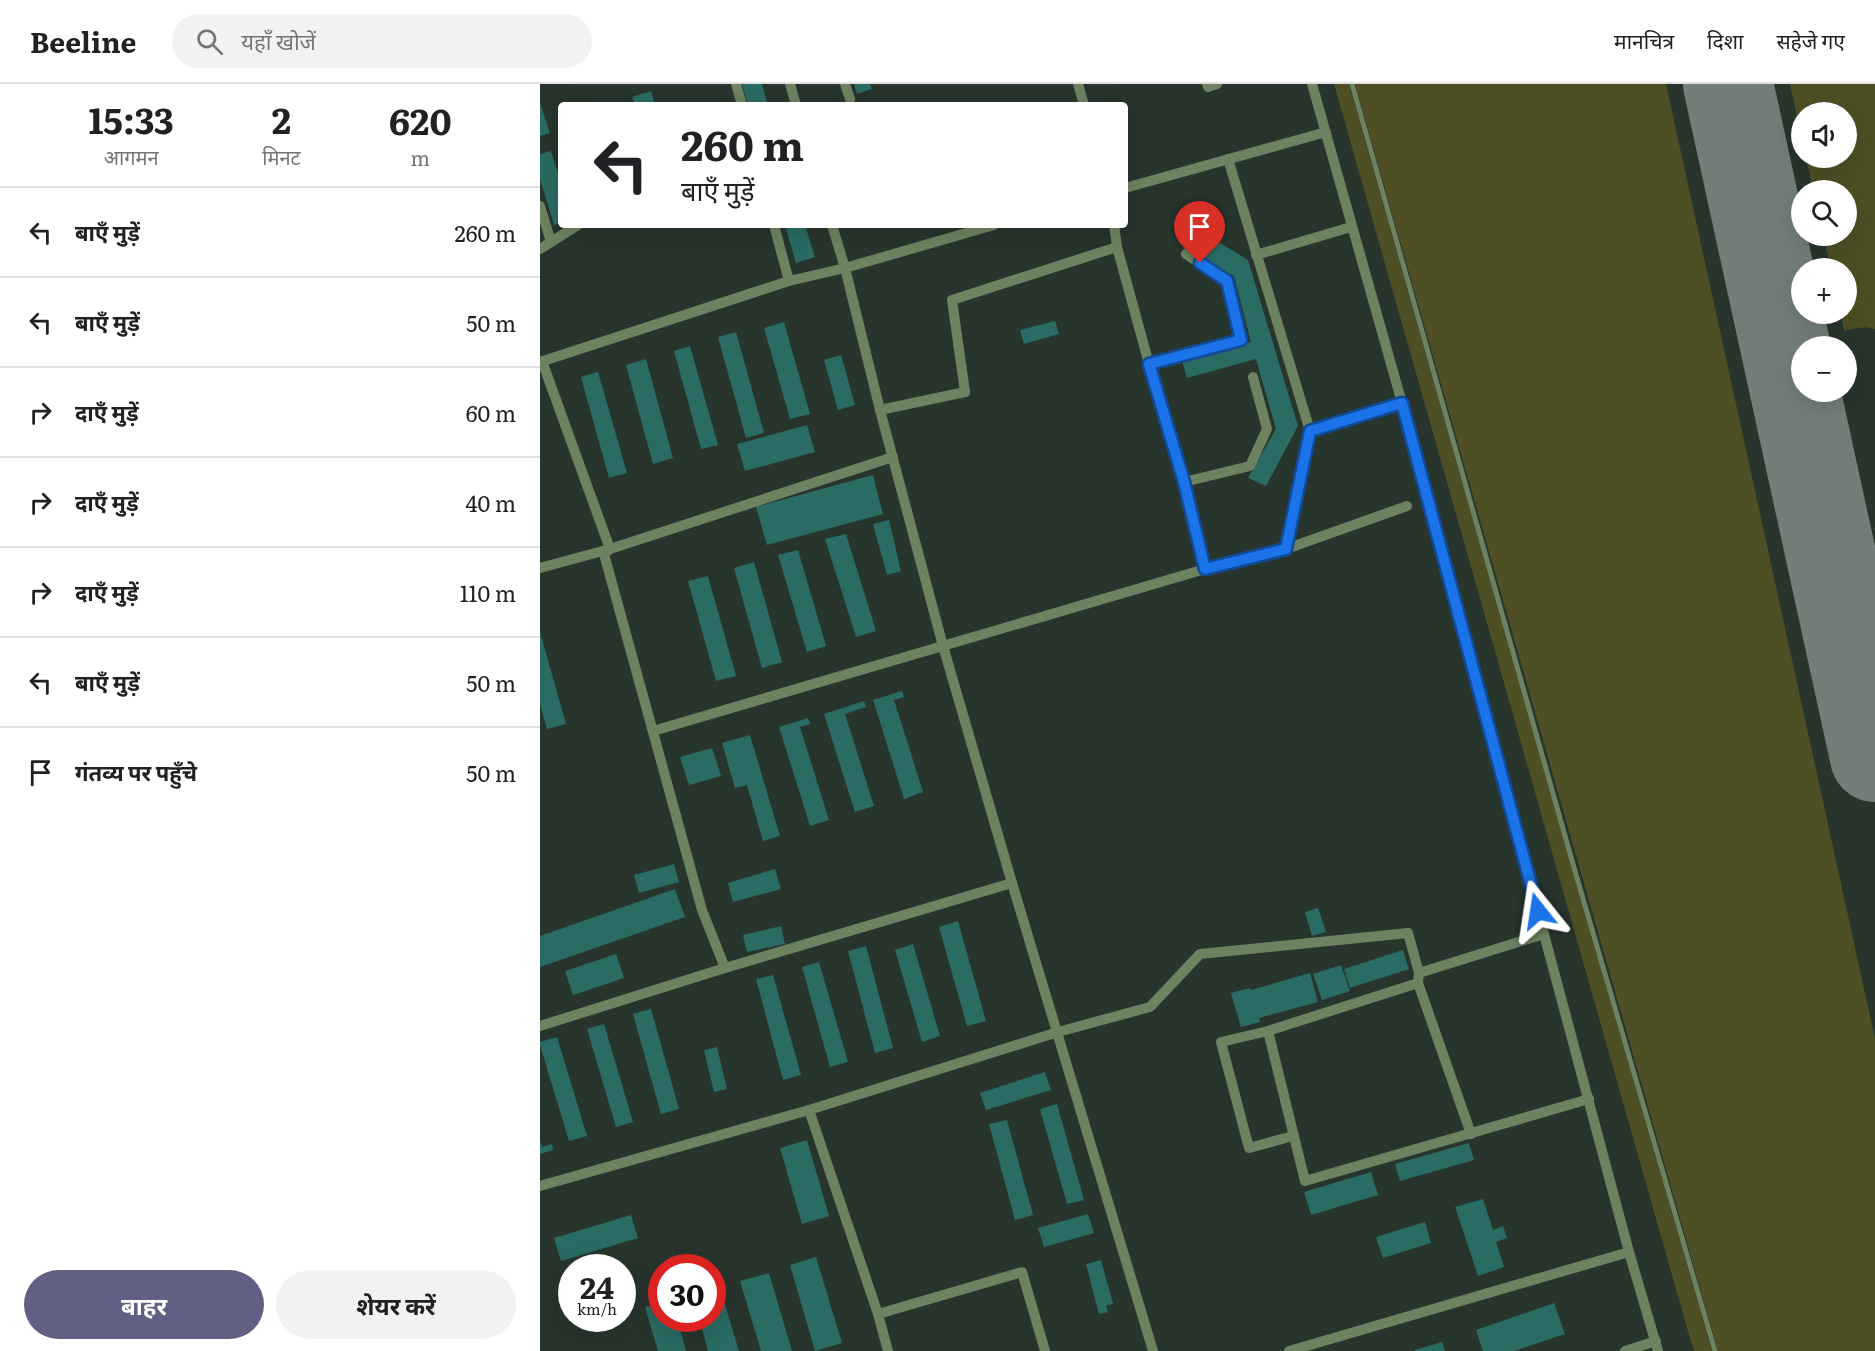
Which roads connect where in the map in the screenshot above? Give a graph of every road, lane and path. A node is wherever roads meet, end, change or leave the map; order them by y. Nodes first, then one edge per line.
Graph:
1 (736, 84) edge
2 (790, 84) edge
3 (845, 84) edge
4 (1078, 84) edge
5 (1207, 84) edge
6 (1217, 84) edge
7 (1312, 84) edge
8 (1352, 84) edge
9 (850, 99) dead end
10 (741, 102) edge
11 (795, 102) edge
12 (1083, 102) edge
13 (1326, 132) junction
14 (1228, 159) junction
15 (1128, 187) edge
16 (540, 206) edge
17 (1351, 227) junction
18 (573, 228) edge
19 (775, 228) edge
20 (833, 228) edge
21 (984, 228) edge
22 (1114, 228) edge
23 (551, 242) junction
24 (1117, 247) junction
25 (540, 249) edge
26 (1186, 254) dead end
27 (1256, 255) junction
28 (845, 268) junction
29 (789, 281) junction
30 (541, 361) edge
31 (1149, 364) junction
32 (1252, 377) dead end
33 (1402, 403) junction
34 (880, 410) junction
35 (1310, 431) junction
36 (893, 457) junction
37 (1184, 482) junction
38 (1407, 506) dead end
39 (610, 549) junction
40 (1286, 549) junction
41 (540, 568) edge
42 (1205, 569) junction
43 (943, 646) junction
44 (652, 731) junction
45 (1012, 883) junction
46 (1544, 934) junction
47 (725, 968) junction
48 (1418, 978) junction
49 (540, 1026) edge
50 (1268, 1031) junction
51 (1058, 1032) junction
52 (1589, 1099) junction
53 (808, 1110) junction
54 (1472, 1134) junction
55 (1293, 1136) junction
56 (540, 1186) edge
57 (1629, 1252) junction
58 (878, 1314) junction
59 (1657, 1346) edge
60 (888, 1351) edge
61 (1045, 1351) edge
62 (1153, 1351) edge
63 (1288, 1351) edge
64 (1625, 1351) edge
65 (1715, 1351) edge

1 - 10 street
2 - 11 street
3 - 9 street
4 - 12 street
5 - 6 street
7 - 13 street
8 - 65 lane
13 - 14 street
13 - 17 street
14 - 15 street
14 - 27 street
16 - 23 street
17 - 27 street
17 - 33 street
18 - 23 street
19 - 29 street
20 - 28 street
21 - 28 street
22 - 24 street
23 - 25 street
24 - 31 street
24 - 34 street
26 - 31 street
27 - 35 street
28 - 29 street
28 - 34 street
29 - 30 street
30 - 39 street
31 - 37 street
32 - 37 street
33 - 35 street
33 - 46 street
34 - 36 street
35 - 40 street
36 - 39 street
36 - 43 street
37 - 42 street
38 - 40 street
39 - 41 street
39 - 44 street
40 - 42 street
42 - 43 street
43 - 44 street
43 - 45 street
44 - 47 street
45 - 47 street
45 - 51 street
46 - 48 street
46 - 52 street
47 - 49 street
48 - 50 street
48 - 51 street
48 - 54 street
50 - 55 street
50 - 55 street
51 - 53 street
51 - 62 street
52 - 54 street
52 - 57 street
53 - 56 street
53 - 58 street
54 - 55 street
57 - 59 street
57 - 63 street
58 - 60 street
58 - 61 street
59 - 64 street

